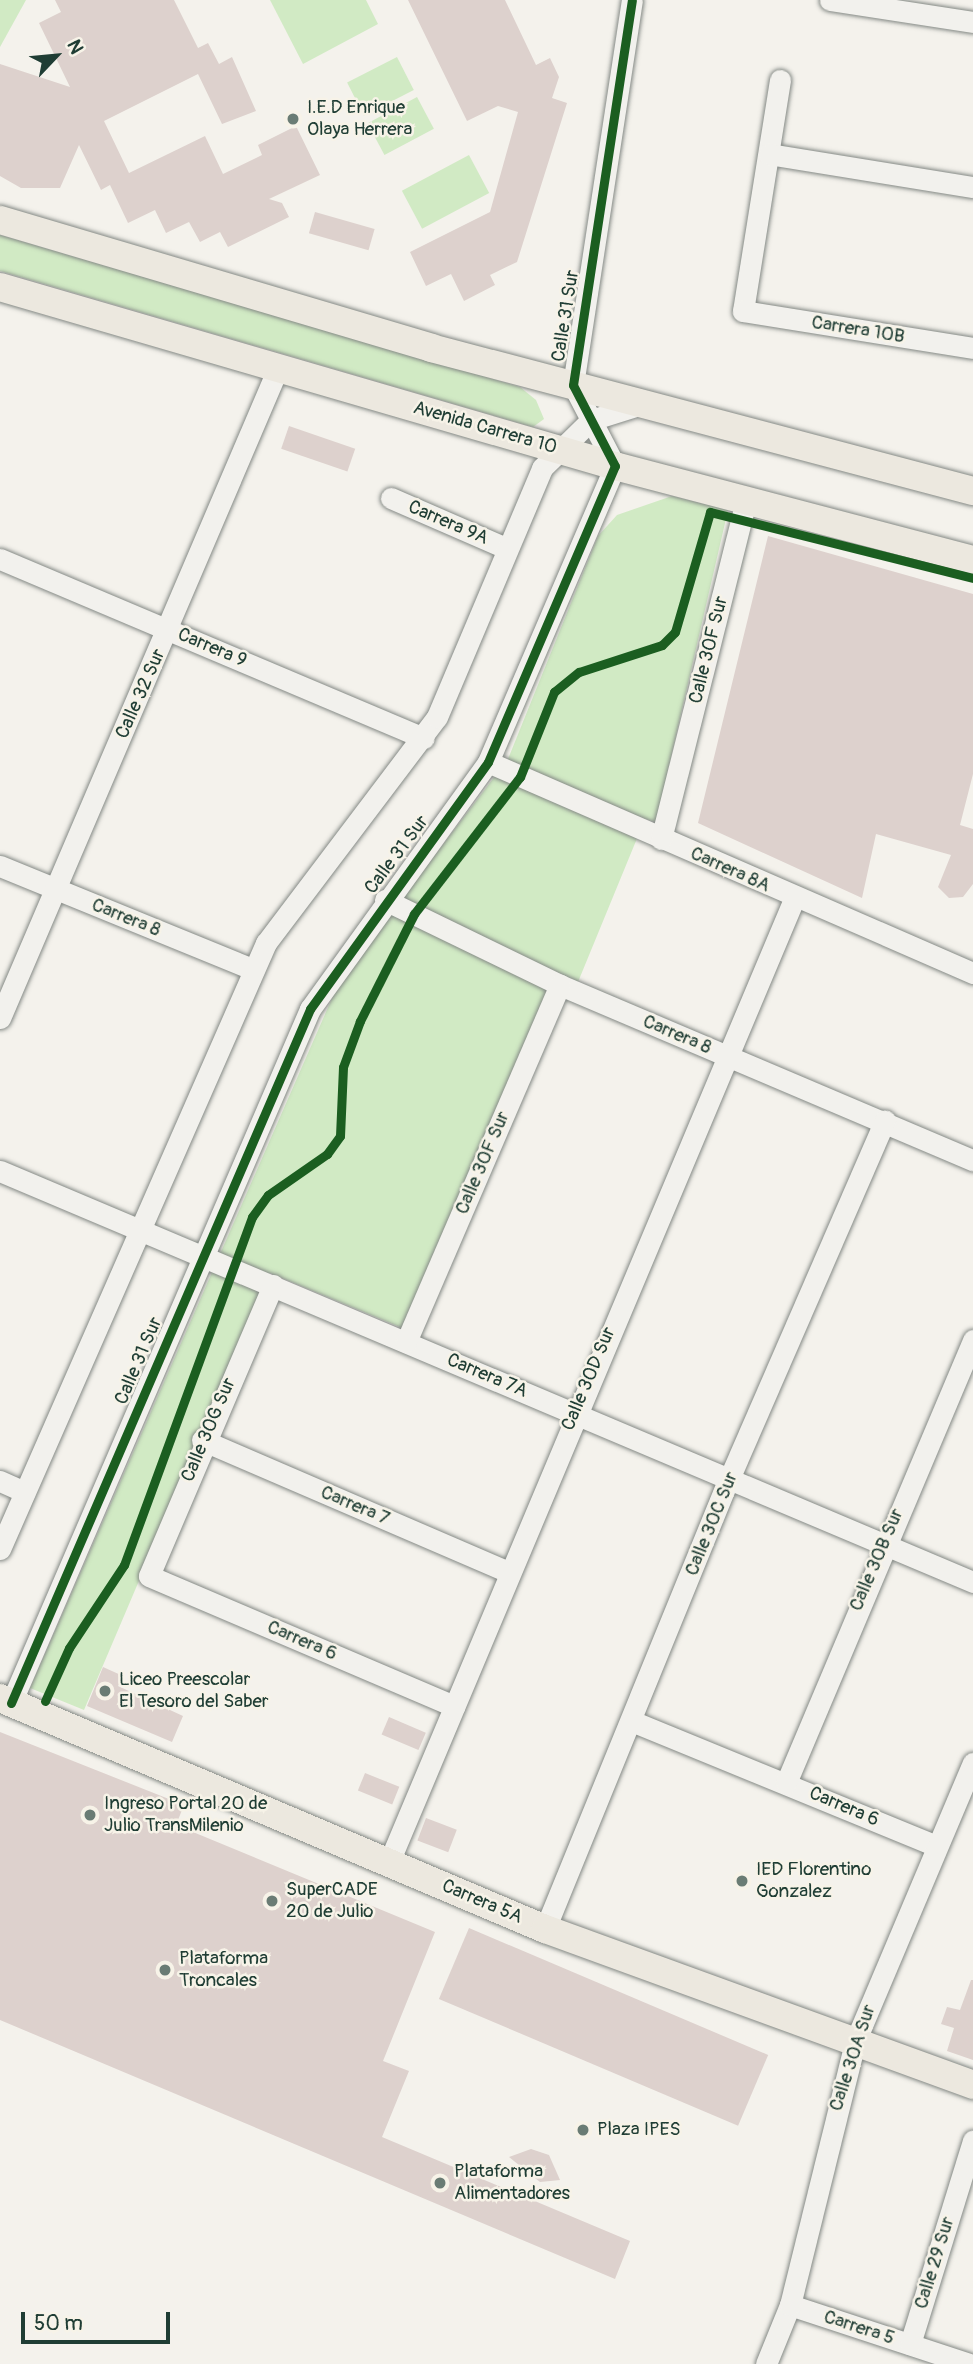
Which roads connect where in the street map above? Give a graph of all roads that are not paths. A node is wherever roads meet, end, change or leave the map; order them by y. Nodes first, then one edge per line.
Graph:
1 (632, 0) edge
2 (830, 0) edge
3 (973, 22) edge
4 (780, 80) dead end
5 (769, 153) junction
6 (973, 187) edge
7 (0, 220) edge
8 (2, 293) edge
9 (973, 348) edge
10 (278, 368) junction
11 (573, 385) junction
12 (645, 404) junction
13 (591, 420) junction
14 (555, 449) junction
15 (615, 466) junction
16 (973, 491) edge
17 (391, 498) dead end
18 (746, 501) junction
19 (506, 548) junction
20 (0, 559) edge
21 (973, 560) edge
22 (170, 630) junction
23 (424, 738) junction
24 (488, 762) junction
25 (662, 839) junction
26 (0, 866) edge
27 (54, 888) junction
28 (794, 899) junction
29 (385, 900) junction
30 (253, 969) junction
31 (973, 973) edge
32 (560, 985) junction
33 (0, 1018) edge
34 (730, 1057) junction
35 (885, 1121) junction
36 (973, 1160) edge
37 (0, 1171) edge
38 (138, 1228) junction
39 (204, 1256) junction
40 (273, 1285) junction
41 (973, 1340) edge
42 (406, 1342) junction
43 (574, 1413) junction
44 (202, 1440) junction
45 (729, 1479) junction
46 (0, 1481) edge
47 (24, 1492) junction
48 (883, 1544) junction
49 (0, 1549) edge
50 (509, 1572) junction
51 (149, 1576) joint
52 (973, 1582) edge
53 (6, 1700) edge
54 (454, 1706) junction
55 (634, 1722) junction
56 (973, 1763) edge
57 (786, 1783) junction
58 (937, 1846) junction
59 (389, 1862) junction
60 (545, 1929) junction
61 (855, 2042) junction
62 (973, 2085) edge
63 (973, 2141) edge
64 (790, 2305) junction
65 (910, 2344) junction
66 (932, 2358) edge
67 (766, 2364) edge
68 (969, 2364) edge

1 - 11 street, Calle 31 Sur
2 - 3 street
4 - 5 street
5 - 6 street
5 - 9 street, Carrera 10B
7 - 11 main road
8 - 10 main road, Avenida Carrera 10
10 - 14 main road, Avenida Carrera 10
10 - 22 street, Calle 32 Sur
11 - 12 main road
11 - 13 street, Calle 31 Sur
12 - 13 street
12 - 16 main road
13 - 14 street
13 - 15 street, Calle 31 Sur
14 - 15 main road, Avenida Carrera 10
14 - 19 street
15 - 18 main road, Avenida Carrera 10
15 - 24 street, Calle 31 Sur
17 - 19 street, Carrera 9A
18 - 21 main road, Avenida Carrera 10
18 - 25 street, Calle 30F Sur
19 - 23 street
20 - 22 street, Carrera 9
22 - 23 street, Carrera 9
22 - 27 street, Calle 32 Sur
23 - 30 street
24 - 25 street, Carrera 8A
24 - 29 street, Calle 31 Sur
25 - 28 street, Carrera 8A
26 - 27 street, Carrera 8
27 - 30 street, Carrera 8
27 - 33 street, Calle 32 Sur
28 - 31 street, Carrera 8A
28 - 34 street, Calle 30D Sur
29 - 32 street, Carrera 8
29 - 39 street, Calle 31 Sur
30 - 38 street
32 - 34 street, Carrera 8
32 - 42 street, Calle 30F Sur
34 - 35 street, Carrera 8
34 - 43 street, Calle 30D Sur
35 - 36 street, Carrera 8
35 - 45 street, Calle 30C Sur
37 - 38 street, Carrera 7A
38 - 39 street, Carrera 7A
38 - 47 street
39 - 40 street, Carrera 7A
39 - 53 street, Calle 31 Sur
40 - 42 street, Carrera 7A
40 - 44 street, Calle 30G Sur
41 - 48 street, Calle 30B Sur
42 - 43 street, Carrera 7A
43 - 45 street, Carrera 7A
43 - 50 street, Calle 30D Sur
44 - 50 street, Carrera 7
44 - 51 street, Calle 30G Sur
45 - 48 street, Carrera 7A
45 - 55 street, Calle 30C Sur
46 - 47 street
47 - 49 street
48 - 52 street, Carrera 7A
48 - 57 street, Calle 30B Sur
50 - 54 street, Calle 30D Sur
51 - 54 street, Carrera 6
53 - 59 main road, Carrera 5A
54 - 59 street, Calle 30D Sur
55 - 57 street, Carrera 6
55 - 60 street, Calle 30C Sur
56 - 58 street, Calle 30A Sur
57 - 58 street, Carrera 6
58 - 61 street, Calle 30A Sur
59 - 60 main road, Carrera 5A
60 - 61 main road, Carrera 5A
61 - 62 main road, Carrera 5A
61 - 64 street, Calle 30A Sur
63 - 65 street, Calle 29 Sur
64 - 65 street, Carrera 5
64 - 67 street, Calle 30A Sur
65 - 66 street, Carrera 5
66 - 68 street, Carrera 5

